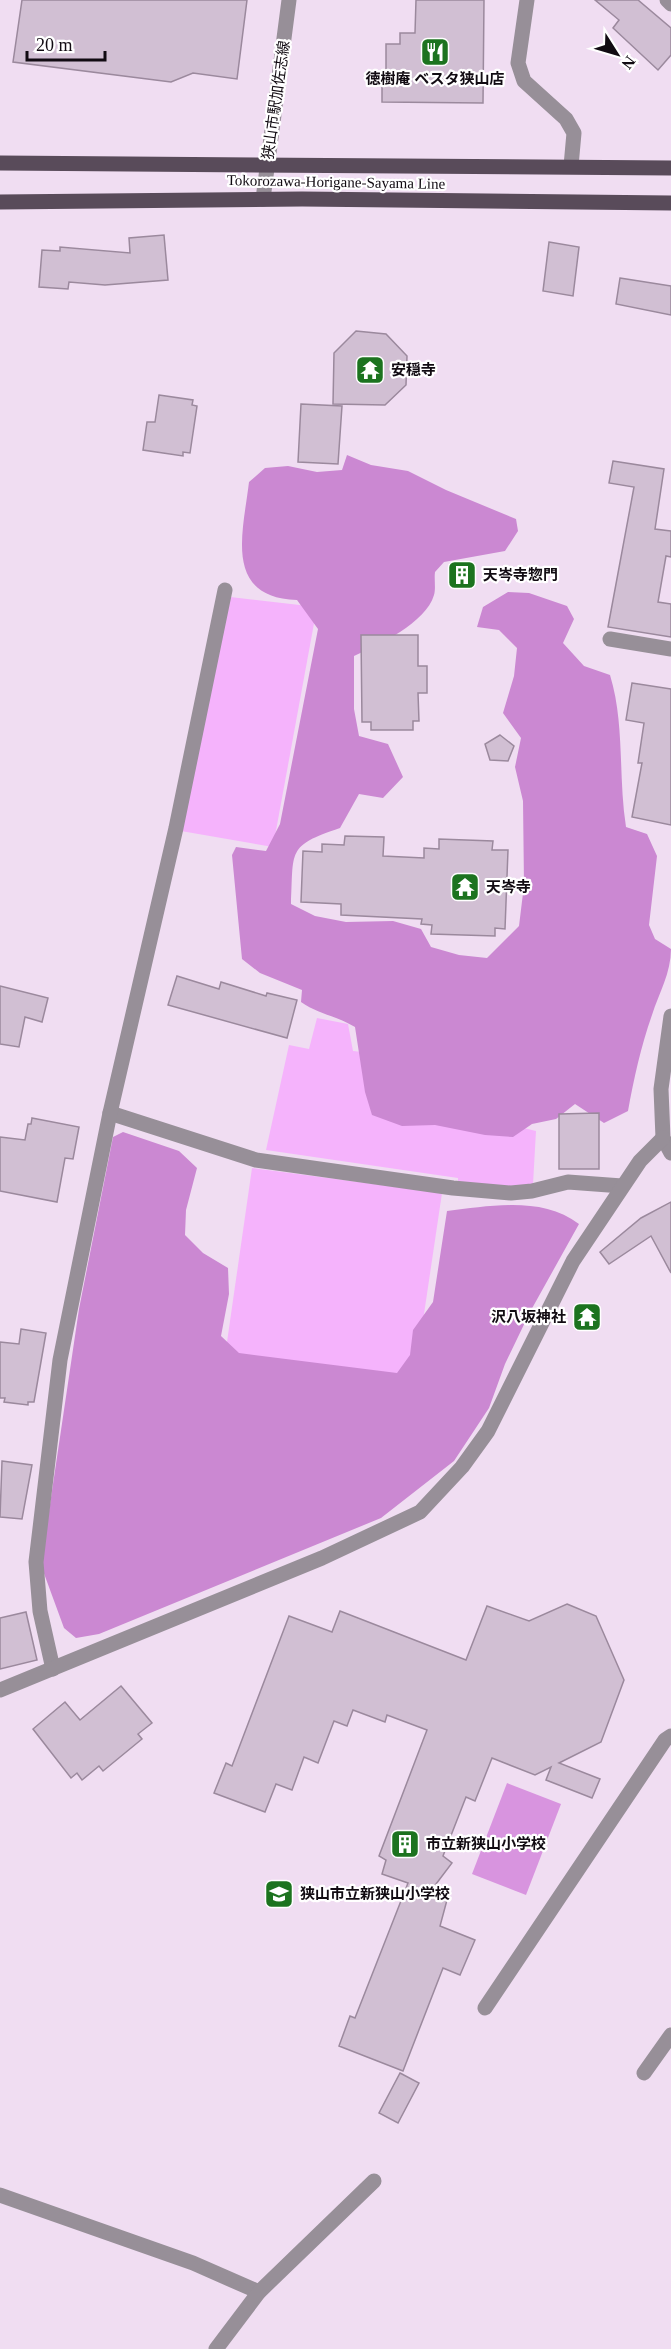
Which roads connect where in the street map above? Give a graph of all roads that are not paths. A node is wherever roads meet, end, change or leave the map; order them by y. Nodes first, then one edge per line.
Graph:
1 (289, 0) edge
2 (527, 0) edge
3 (667, 0) edge
4 (671, 4) edge
5 (0, 163) edge
6 (267, 166) junction
7 (571, 166) junction
8 (671, 168) edge
9 (263, 199) junction
10 (0, 202) edge
11 (671, 204) edge
12 (225, 590) dead end
13 (610, 639) dead end
14 (671, 649) edge
15 (671, 1016) edge
16 (668, 1052) edge
17 (110, 1113) junction
18 (663, 1138) junction
19 (671, 1153) edge
20 (622, 1186) junction
21 (53, 1669) junction
22 (0, 1690) edge
23 (671, 1736) edge
24 (485, 2008) dead end
25 (671, 2035) edge
26 (644, 2073) dead end
27 (374, 2181) dead end
28 (0, 2195) edge
29 (259, 2292) junction
30 (216, 2349) edge

1 - 6 street, 狭山市駅加佐志線
2 - 7 street
3 - 4 street
5 - 6 main road, Tokorozawa-Horigane-Sayama Line
6 - 7 main road, Tokorozawa-Horigane-Sayama Line
6 - 9 street, 狭山市駅加佐志線
7 - 8 main road, Tokorozawa-Horigane-Sayama Line
9 - 10 main road, Tokorozawa-Horigane-Sayama Line
9 - 11 main road, Tokorozawa-Horigane-Sayama Line
12 - 17 street
13 - 14 street
15 - 16 street
16 - 18 street
17 - 20 street
17 - 21 street
18 - 19 street
18 - 20 street
20 - 21 street
21 - 22 street
23 - 24 street
25 - 26 street
27 - 29 street
28 - 29 street
29 - 30 street

